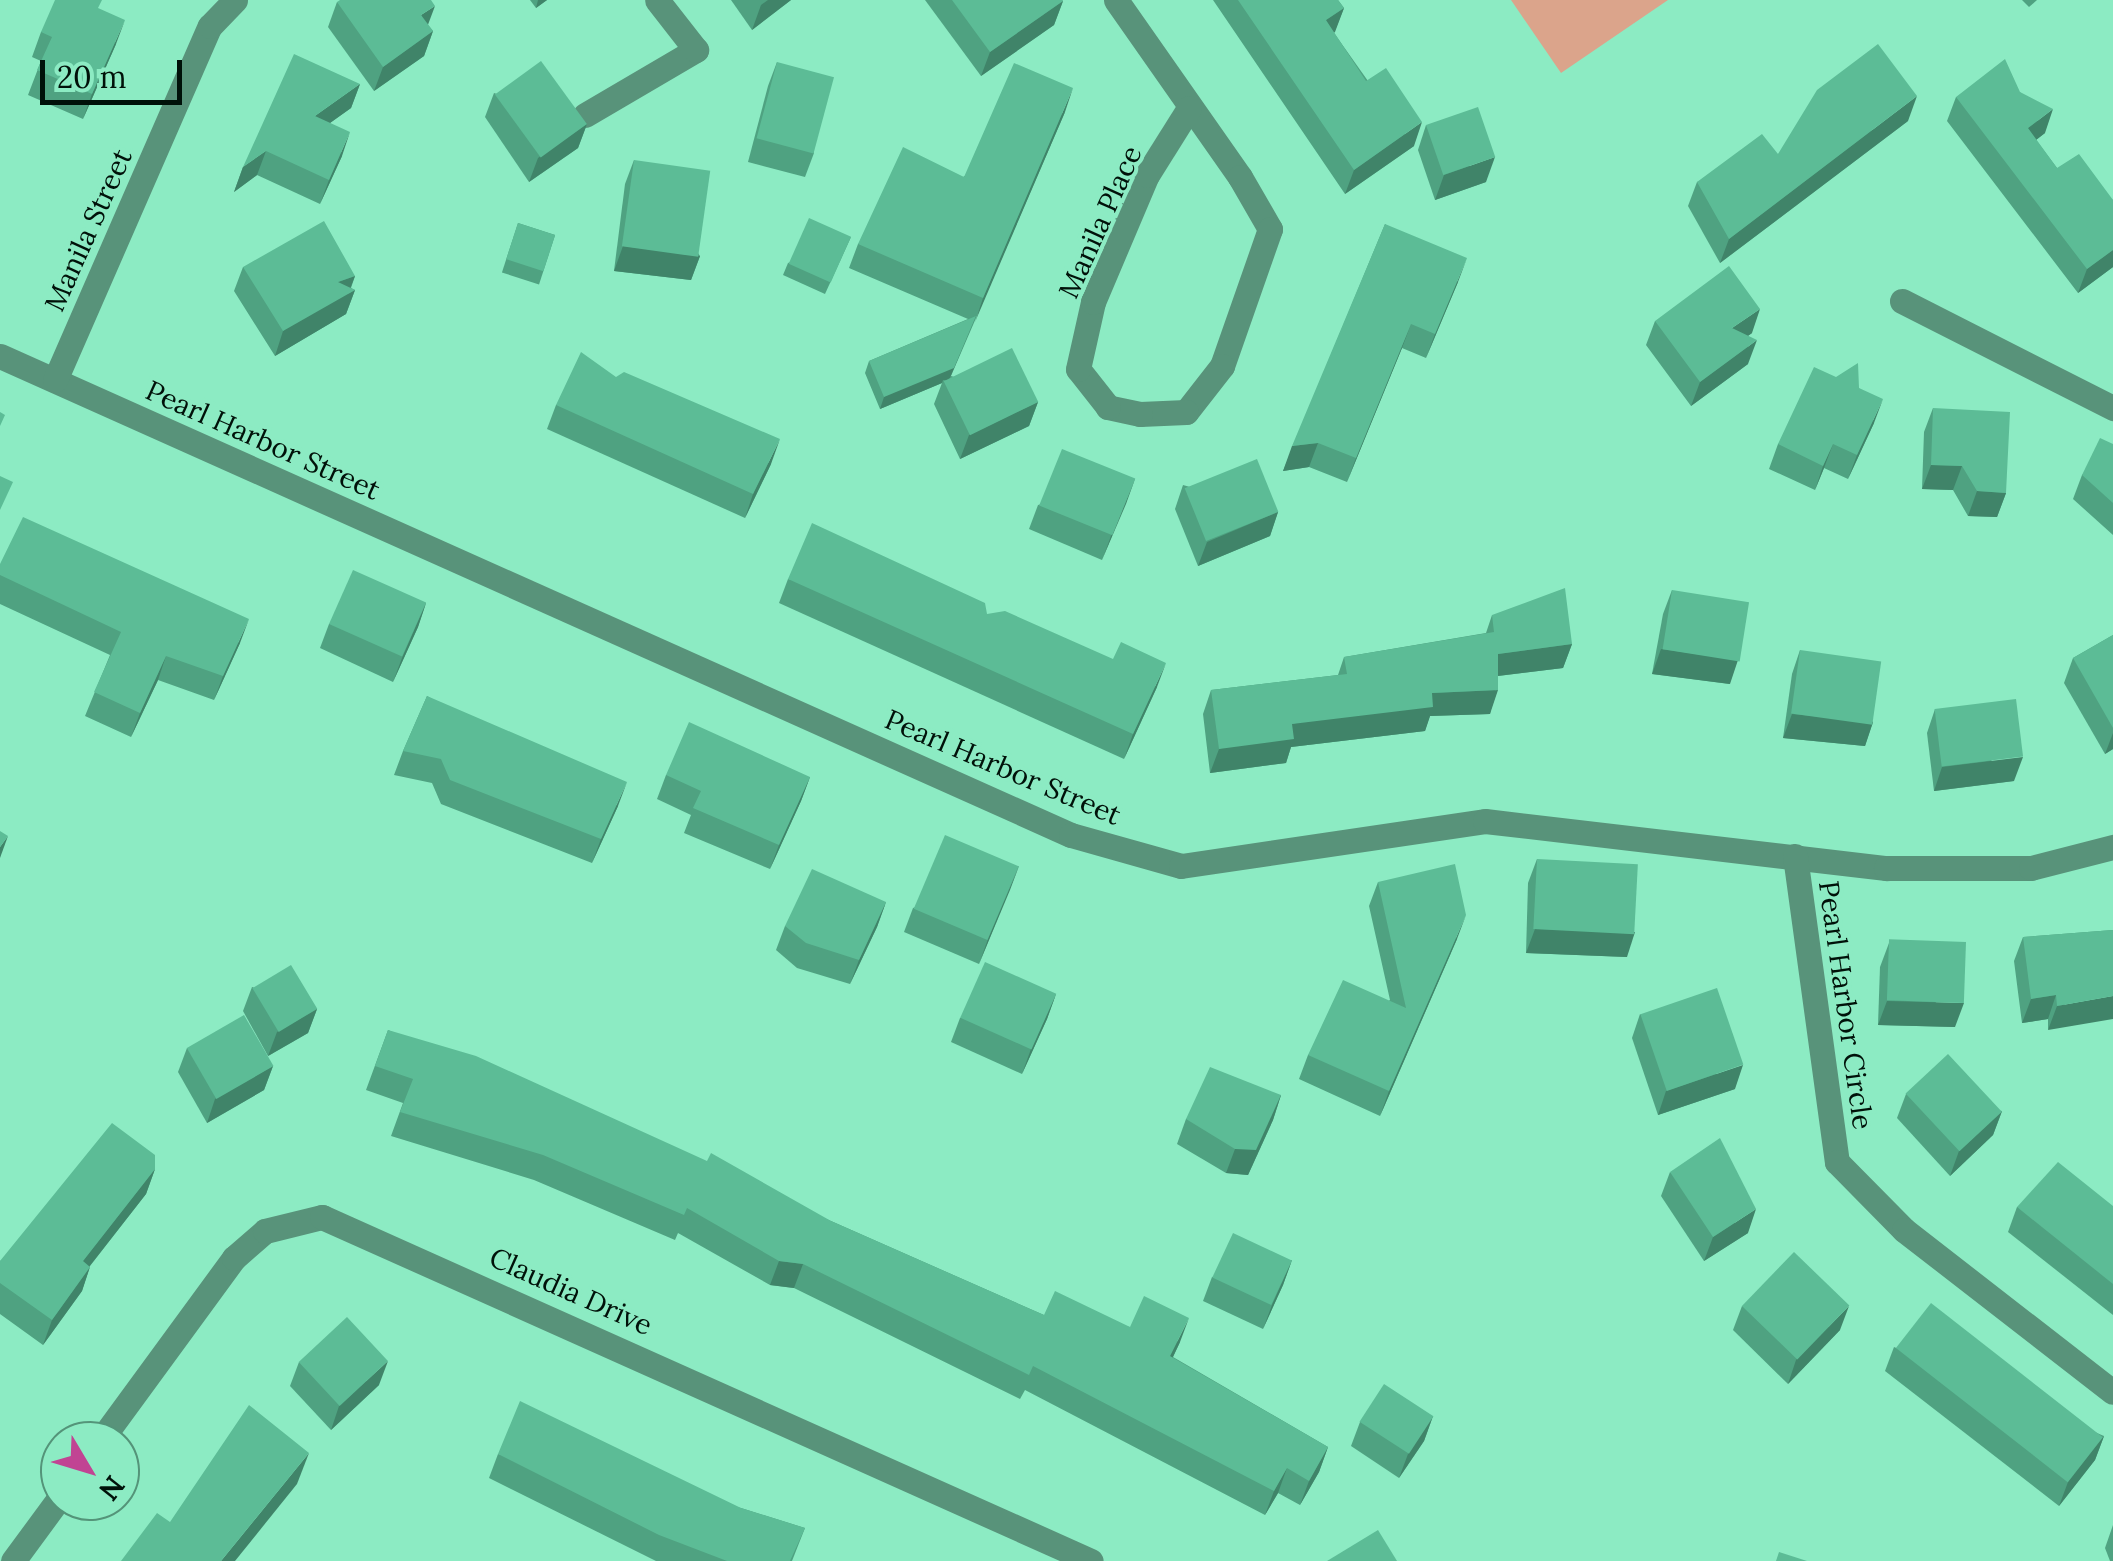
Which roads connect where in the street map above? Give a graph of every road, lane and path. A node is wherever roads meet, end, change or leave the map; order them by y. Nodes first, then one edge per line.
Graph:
1 (235, 0) edge
2 (658, 0) edge
3 (1116, 0) edge
4 (1189, 108) junction
5 (585, 115) edge
6 (1902, 301) dead end
7 (0, 356) edge
8 (56, 380) junction
9 (2113, 408) edge
10 (2113, 847) edge
11 (1795, 856) junction
12 (2113, 1392) edge
13 (115, 1421) edge
14 (42, 1521) edge
15 (13, 1561) edge
16 (1091, 1561) edge

1 - 8 street, Manila Street
2 - 5 street
3 - 4 street, Manila Place
4 - 4 street, Manila Place
6 - 9 street
7 - 8 street, Pearl Harbor Street
8 - 11 street, Pearl Harbor Street
10 - 11 street, Pearl Harbor Street
11 - 12 street, Pearl Harbor Circle
13 - 16 street, Claudia Drive
14 - 15 street

